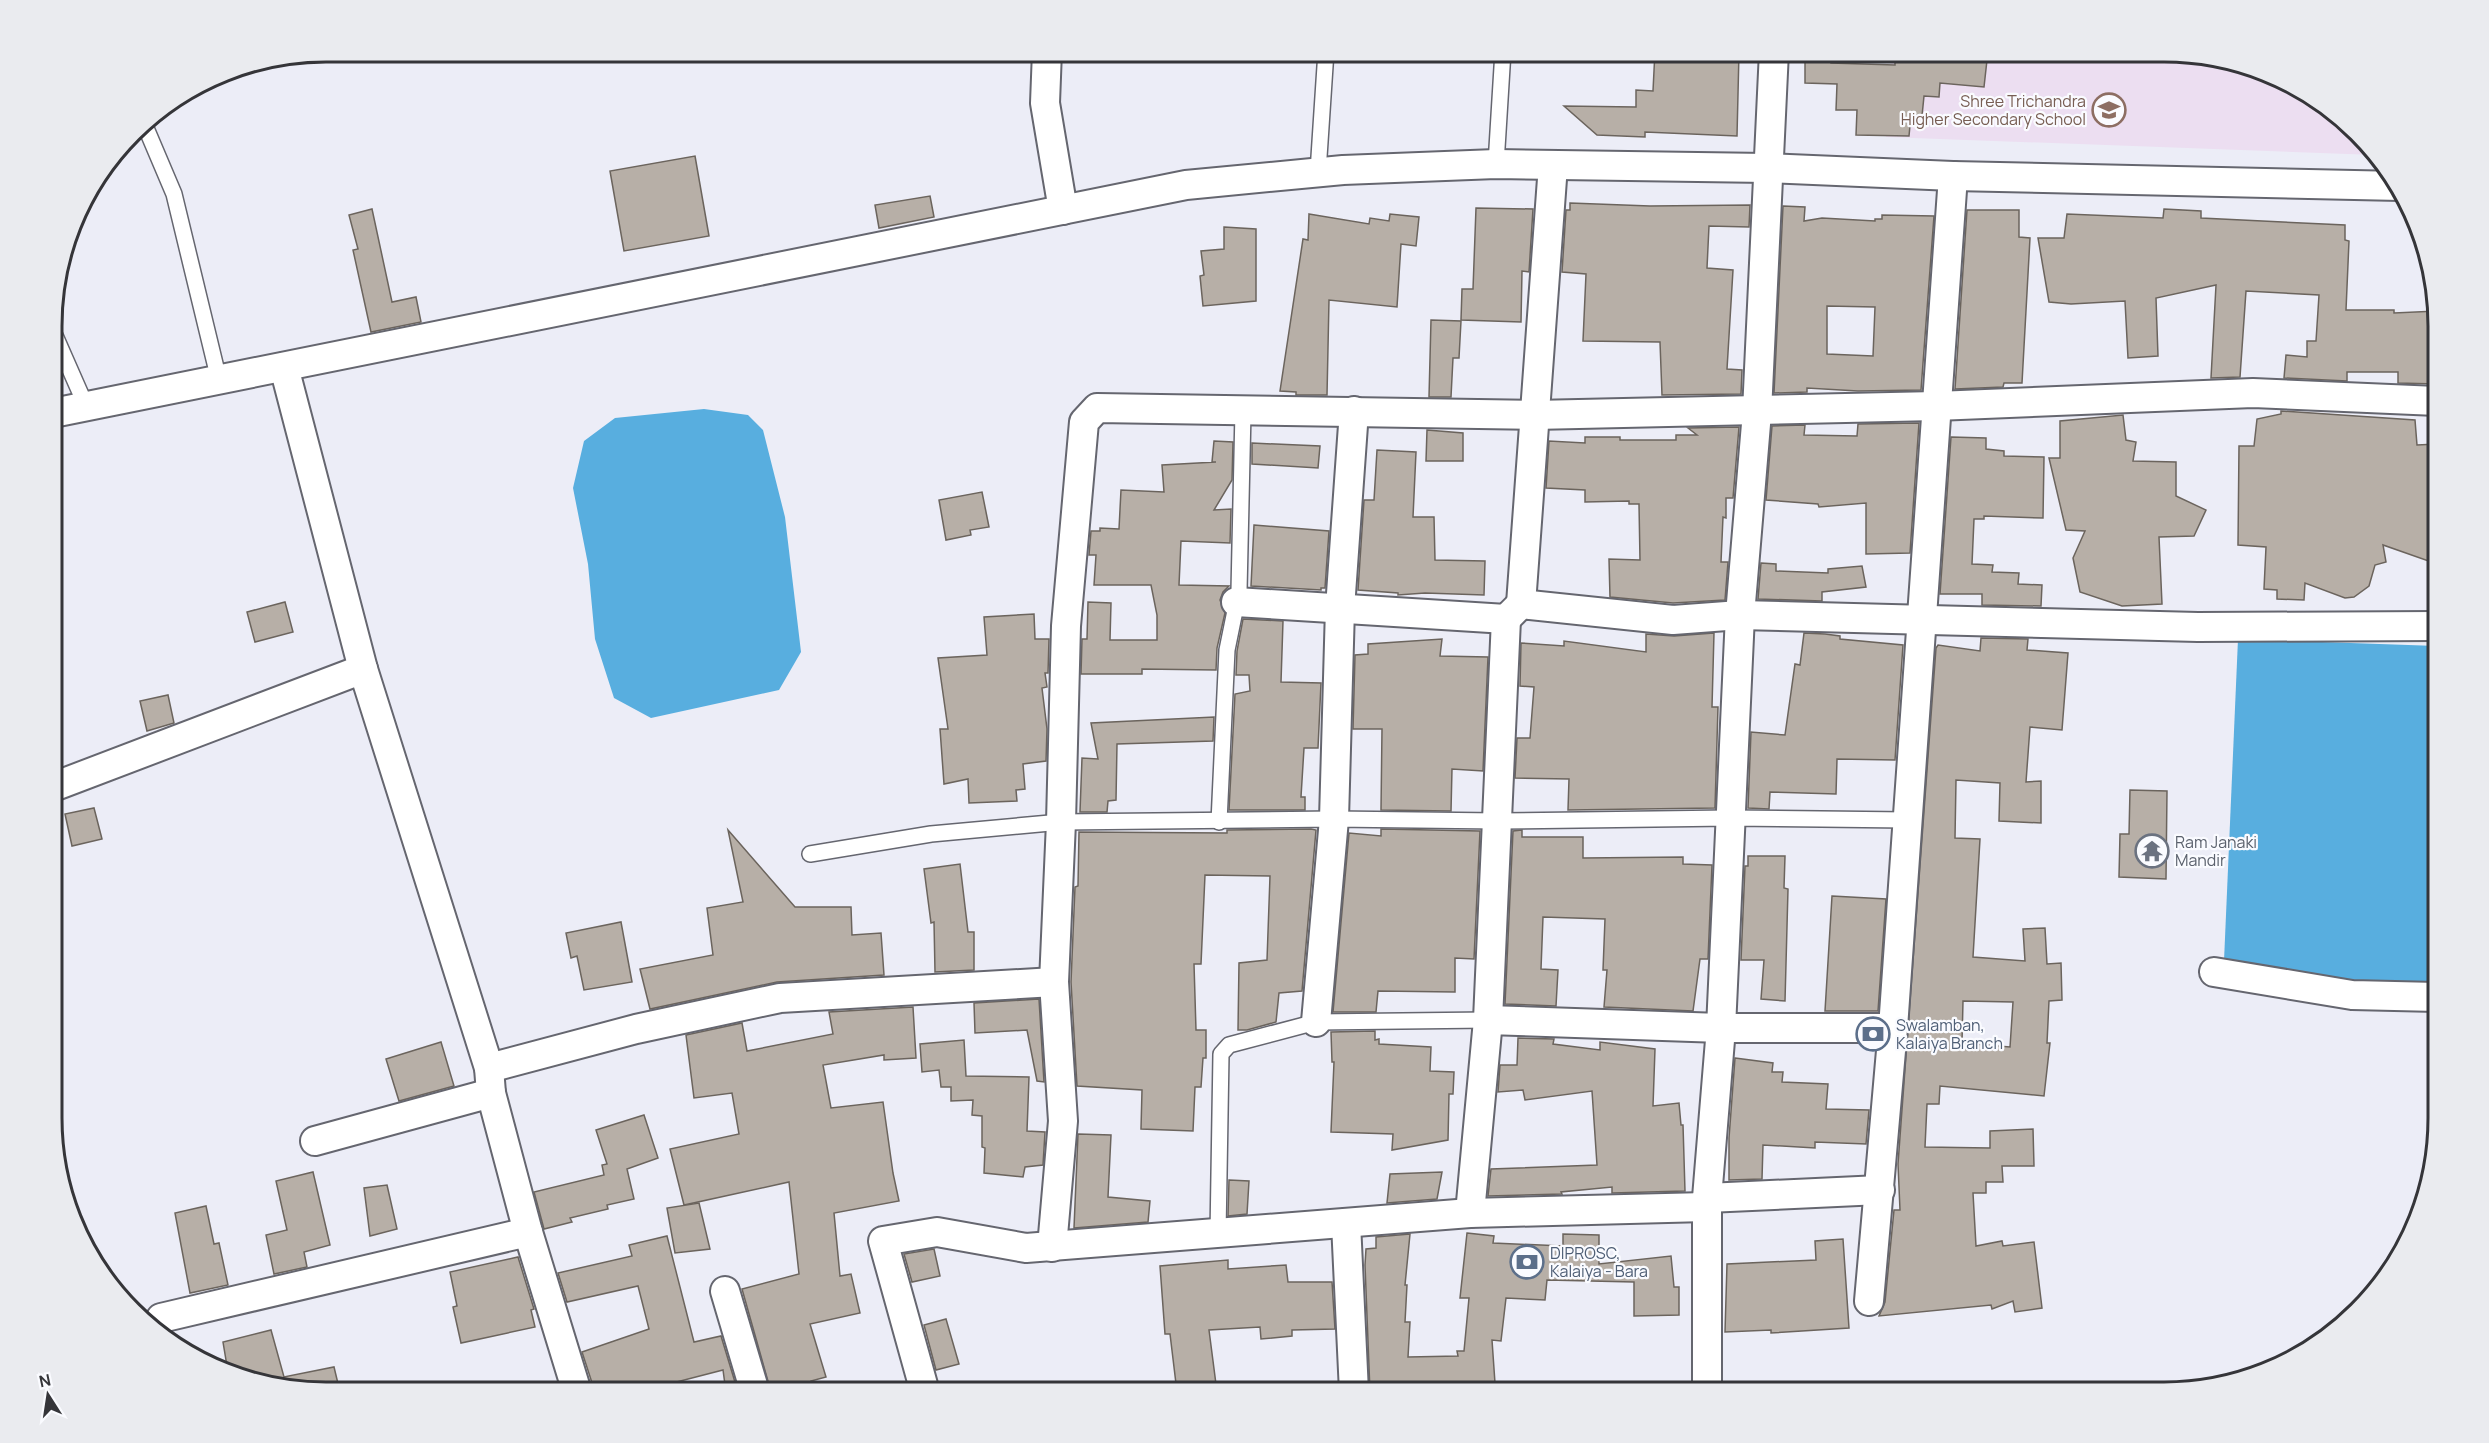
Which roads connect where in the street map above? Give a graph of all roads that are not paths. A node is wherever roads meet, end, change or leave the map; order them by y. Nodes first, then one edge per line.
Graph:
1 (1047, 62) edge
2 (1325, 62) edge
3 (1502, 62) edge
4 (1773, 62) edge
5 (147, 131) edge
6 (1496, 164) junction
7 (1553, 165) junction
8 (1767, 168) junction
9 (1318, 172) junction
10 (1953, 176) junction
11 (2387, 186) edge
12 (1063, 210) junction
13 (62, 351) edge
14 (284, 367) junction
15 (219, 380) junction
16 (2428, 401) edge
17 (86, 406) junction
18 (1936, 406) junction
19 (62, 411) edge
20 (1243, 411) junction
21 (1354, 411) junction
22 (1757, 412) junction
23 (1534, 415) junction
24 (1236, 602) junction
25 (1340, 608) junction
26 (1514, 611) junction
27 (1740, 615) junction
28 (1921, 619) junction
29 (2428, 626) edge
30 (363, 669) junction
31 (62, 784) edge
32 (1729, 818) junction
33 (1334, 819) junction
34 (1907, 820) junction
35 (1498, 821) junction
36 (1061, 822) junction
37 (1219, 822) junction
38 (810, 854) dead end
39 (2214, 972) dead end
40 (1054, 982) junction
41 (2428, 997) edge
42 (1488, 1020) junction
43 (1316, 1022) junction
44 (1720, 1028) junction
45 (1893, 1028) junction
46 (490, 1080) junction
47 (315, 1141) dead end
48 (1880, 1190) junction
49 (1707, 1202) junction
50 (1470, 1213) junction
51 (1346, 1223) junction
52 (528, 1232) junction
53 (1218, 1234) junction
54 (1052, 1247) junction
55 (725, 1291) dead end
56 (1869, 1301) dead end
57 (161, 1318) dead end
58 (574, 1382) edge
59 (752, 1382) edge
60 (922, 1382) edge
61 (1354, 1382) edge
62 (1707, 1382) edge

1 - 12 street
2 - 9 lane
3 - 6 lane
4 - 8 street
5 - 15 lane
6 - 7 street
6 - 9 street
7 - 8 street
7 - 23 street
8 - 10 street
8 - 22 street
9 - 12 street
10 - 11 street
10 - 18 street
12 - 14 street
13 - 17 lane
14 - 15 street
14 - 30 street
15 - 17 street
16 - 18 street
17 - 19 street
18 - 22 street
18 - 28 street
20 - 21 street
20 - 24 lane
20 - 36 street
21 - 23 street
21 - 25 street
22 - 23 street
22 - 27 street
23 - 26 street
24 - 25 street
24 - 37 lane
25 - 26 street
25 - 33 street
26 - 27 street
26 - 35 street
27 - 28 street
27 - 32 street
28 - 29 street
28 - 34 street
30 - 31 street
30 - 46 street
32 - 34 lane
32 - 35 lane
32 - 44 street
33 - 35 lane
33 - 37 lane
33 - 43 street
34 - 45 street
35 - 42 street
36 - 37 lane
36 - 38 lane
36 - 40 street
39 - 41 street
40 - 46 street
40 - 54 street
42 - 43 lane
42 - 44 street
42 - 50 street
43 - 53 lane
44 - 45 street
44 - 49 street
45 - 48 street
46 - 47 street
46 - 52 street
48 - 49 street
48 - 56 street
49 - 50 street
49 - 62 street
50 - 51 street
51 - 53 street
51 - 61 street
52 - 57 street
52 - 58 street
53 - 54 street
54 - 60 street
55 - 59 street

